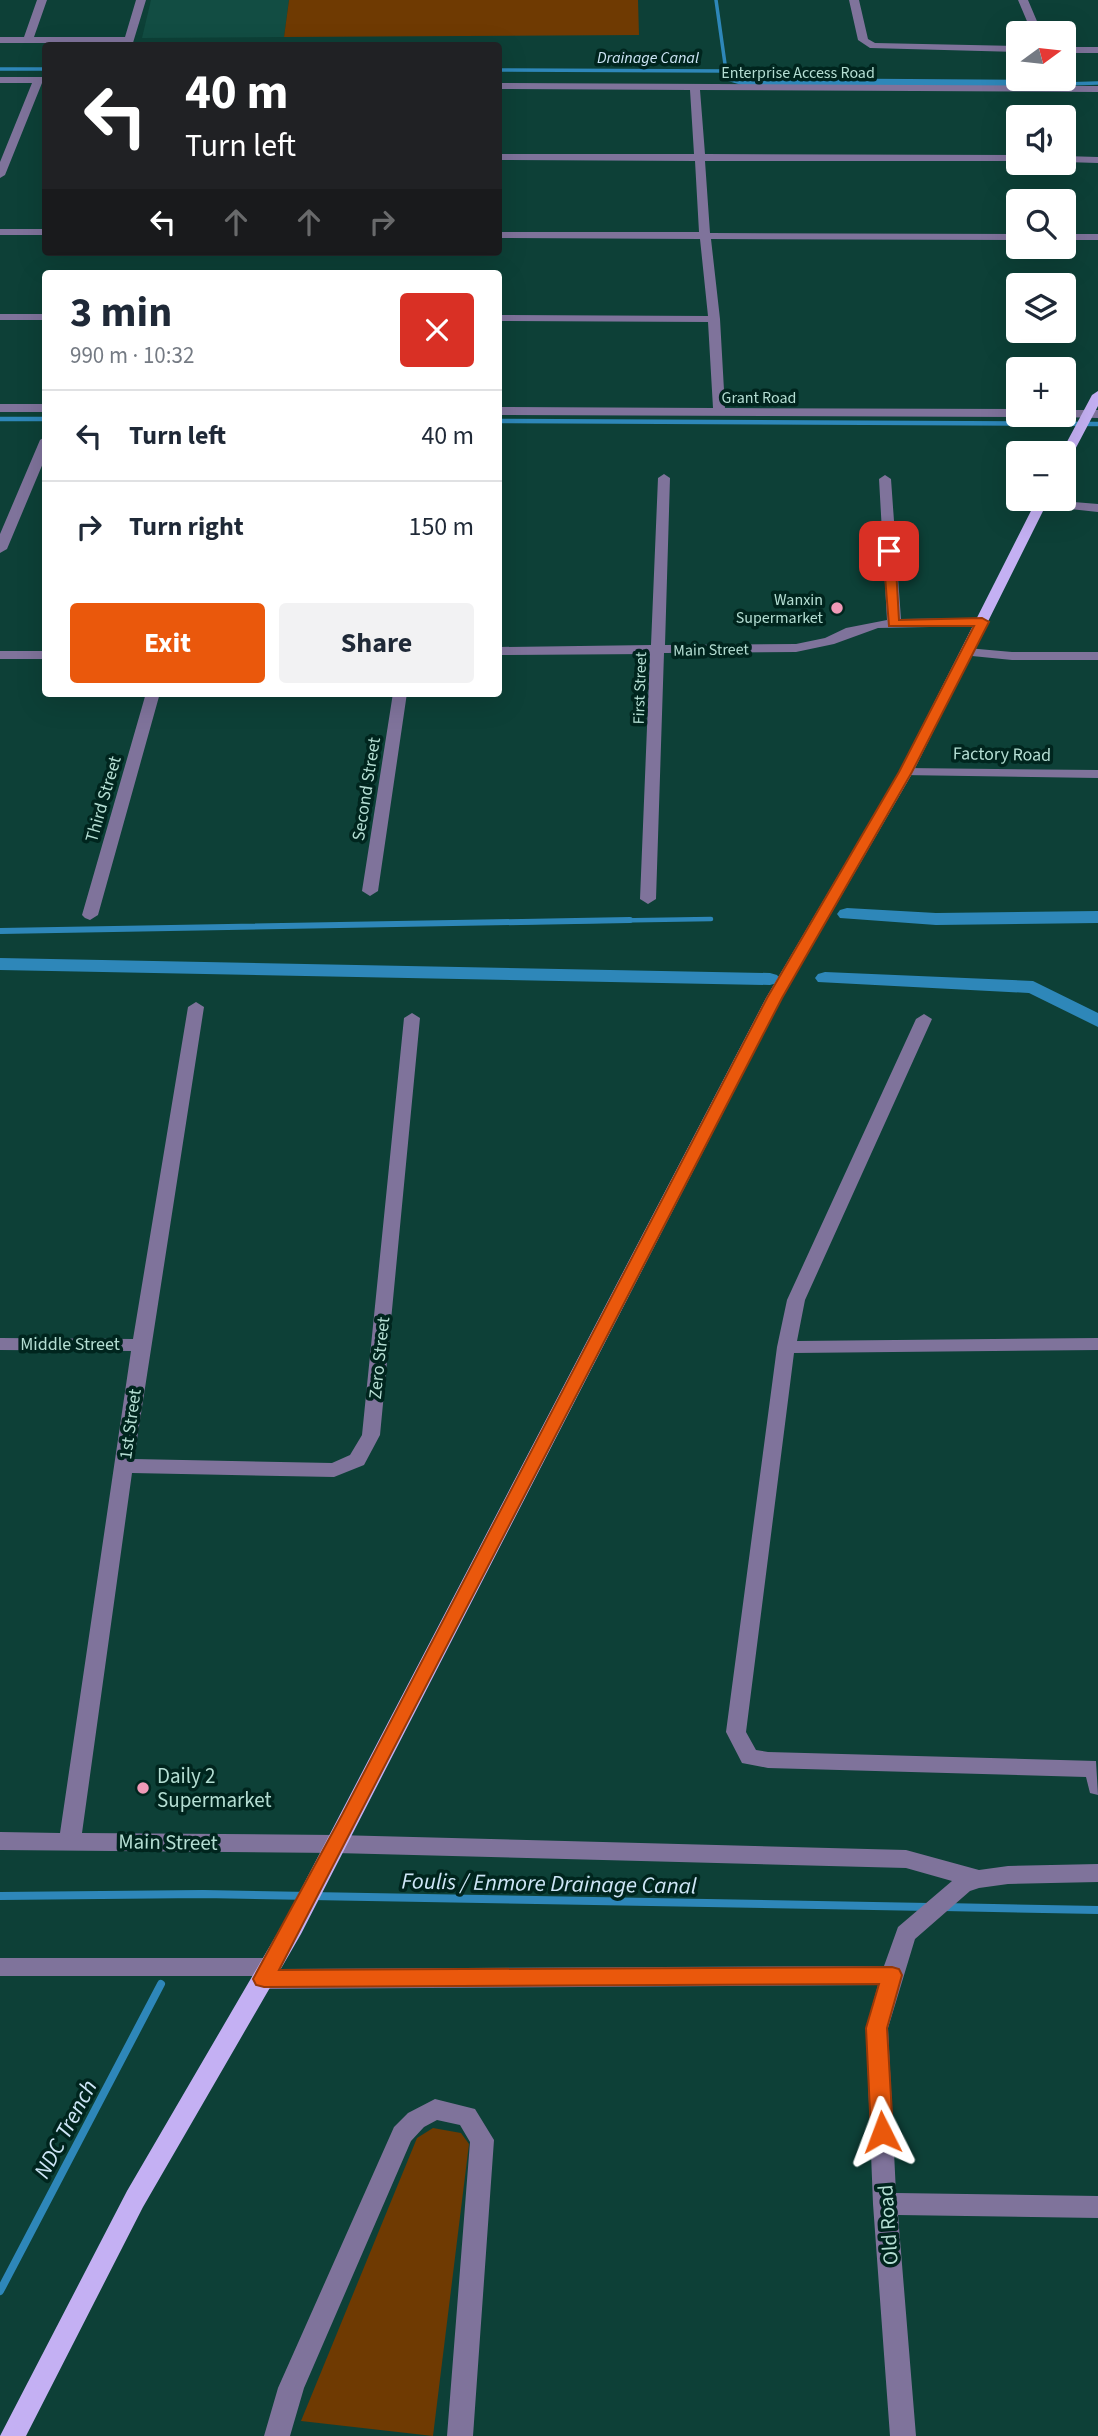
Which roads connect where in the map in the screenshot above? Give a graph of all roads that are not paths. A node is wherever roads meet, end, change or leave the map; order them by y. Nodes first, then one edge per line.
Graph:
1 (42, 0) edge
2 (141, 0) edge
3 (854, 0) edge
4 (1023, 0) edge
5 (1032, 21) edge
6 (0, 40) edge
7 (28, 40) junction
8 (95, 42) edge
9 (128, 42) edge
10 (1006, 49) edge
11 (1076, 50) edge
12 (1098, 50) edge
13 (0, 80) edge
14 (42, 80) edge
15 (1006, 84) edge
16 (502, 86) edge
17 (695, 87) junction
18 (1076, 87) edge
19 (1098, 89) edge
20 (4, 157) edge
21 (502, 157) edge
22 (700, 158) junction
23 (1006, 158) edge
24 (1076, 159) edge
25 (1098, 160) edge
26 (0, 174) edge
27 (0, 232) edge
28 (42, 232) edge
29 (502, 236) edge
30 (705, 237) junction
31 (1006, 237) edge
32 (1076, 237) edge
33 (1098, 237) edge
34 (0, 317) edge
35 (42, 317) edge
36 (502, 318) edge
37 (714, 319) junction
38 (1098, 395) edge
39 (0, 408) edge
40 (42, 408) edge
41 (502, 411) edge
42 (719, 412) junction
43 (1006, 413) edge
44 (1093, 414) edge
45 (1076, 441) edge
46 (42, 449) edge
47 (664, 478) dead end
48 (885, 479) dead end
49 (1037, 511) edge
50 (0, 549) edge
51 (982, 622) junction
52 (894, 623) junction
53 (969, 648) junction
54 (658, 650) junction
55 (502, 651) edge
56 (42, 654) edge
57 (0, 655) edge
58 (1098, 656) edge
59 (152, 697) edge
60 (399, 697) edge
61 (906, 772) junction
62 (1098, 774) edge
63 (370, 891) dead end
64 (648, 899) dead end
65 (90, 915) dead end
66 (196, 1007) dead end
67 (412, 1018) dead end
68 (924, 1019) dead end
69 (0, 1344) edge
70 (1098, 1344) edge
71 (141, 1345) junction
72 (786, 1347) junction
73 (123, 1466) junction
74 (1097, 1775) edge
75 (0, 1841) edge
76 (70, 1841) junction
77 (336, 1844) junction
78 (1098, 1873) edge
79 (971, 1881) junction
80 (0, 1967) edge
81 (267, 1973) junction
82 (892, 1975) junction
83 (886, 2204) junction
84 (1098, 2207) edge
85 (13, 2436) edge
86 (277, 2436) edge
87 (460, 2436) edge
88 (903, 2436) edge

1 - 7 street
2 - 9 street
3 - 10 street
4 - 5 street
6 - 7 street
7 - 8 street
11 - 12 street
13 - 14 street
14 - 20 street
15 - 17 street, Enterprise Access Road
16 - 17 street, Enterprise Access Road
17 - 22 street
18 - 19 street, Enterprise Access Road
20 - 26 street
21 - 22 street
22 - 23 street
22 - 30 street
24 - 25 street
27 - 28 street
29 - 30 street
30 - 31 street
30 - 37 street
32 - 33 street
34 - 35 street
36 - 37 street
37 - 42 street
38 - 44 main road
39 - 40 street
41 - 42 street, Grant Road
42 - 43 street, Grant Road
44 - 45 main road
46 - 50 street
47 - 54 street, First Street
48 - 52 street
49 - 51 main road
51 - 52 street, Main Street
51 - 53 main road
52 - 54 street, Main Street
53 - 58 street
53 - 61 main road
54 - 55 street, Main Street
54 - 64 street, First Street
56 - 57 street
59 - 65 street, Third Street
60 - 63 street, Second Street
61 - 62 street, Factory Road
61 - 77 main road
66 - 71 street, 1st Street
67 - 73 street, Zero Street
68 - 72 street
69 - 71 street, Middle Street
70 - 72 street
71 - 73 street, 1st Street
72 - 74 street
73 - 76 street, 1st Street
75 - 76 street, Main Street
76 - 77 street, Main Street
77 - 79 street, Main Street
77 - 81 main road
78 - 79 street
79 - 82 street, Old Road
80 - 81 street
81 - 82 street
81 - 85 main road
82 - 83 street, Old Road
83 - 84 street
83 - 88 street, Old Road
86 - 87 street

